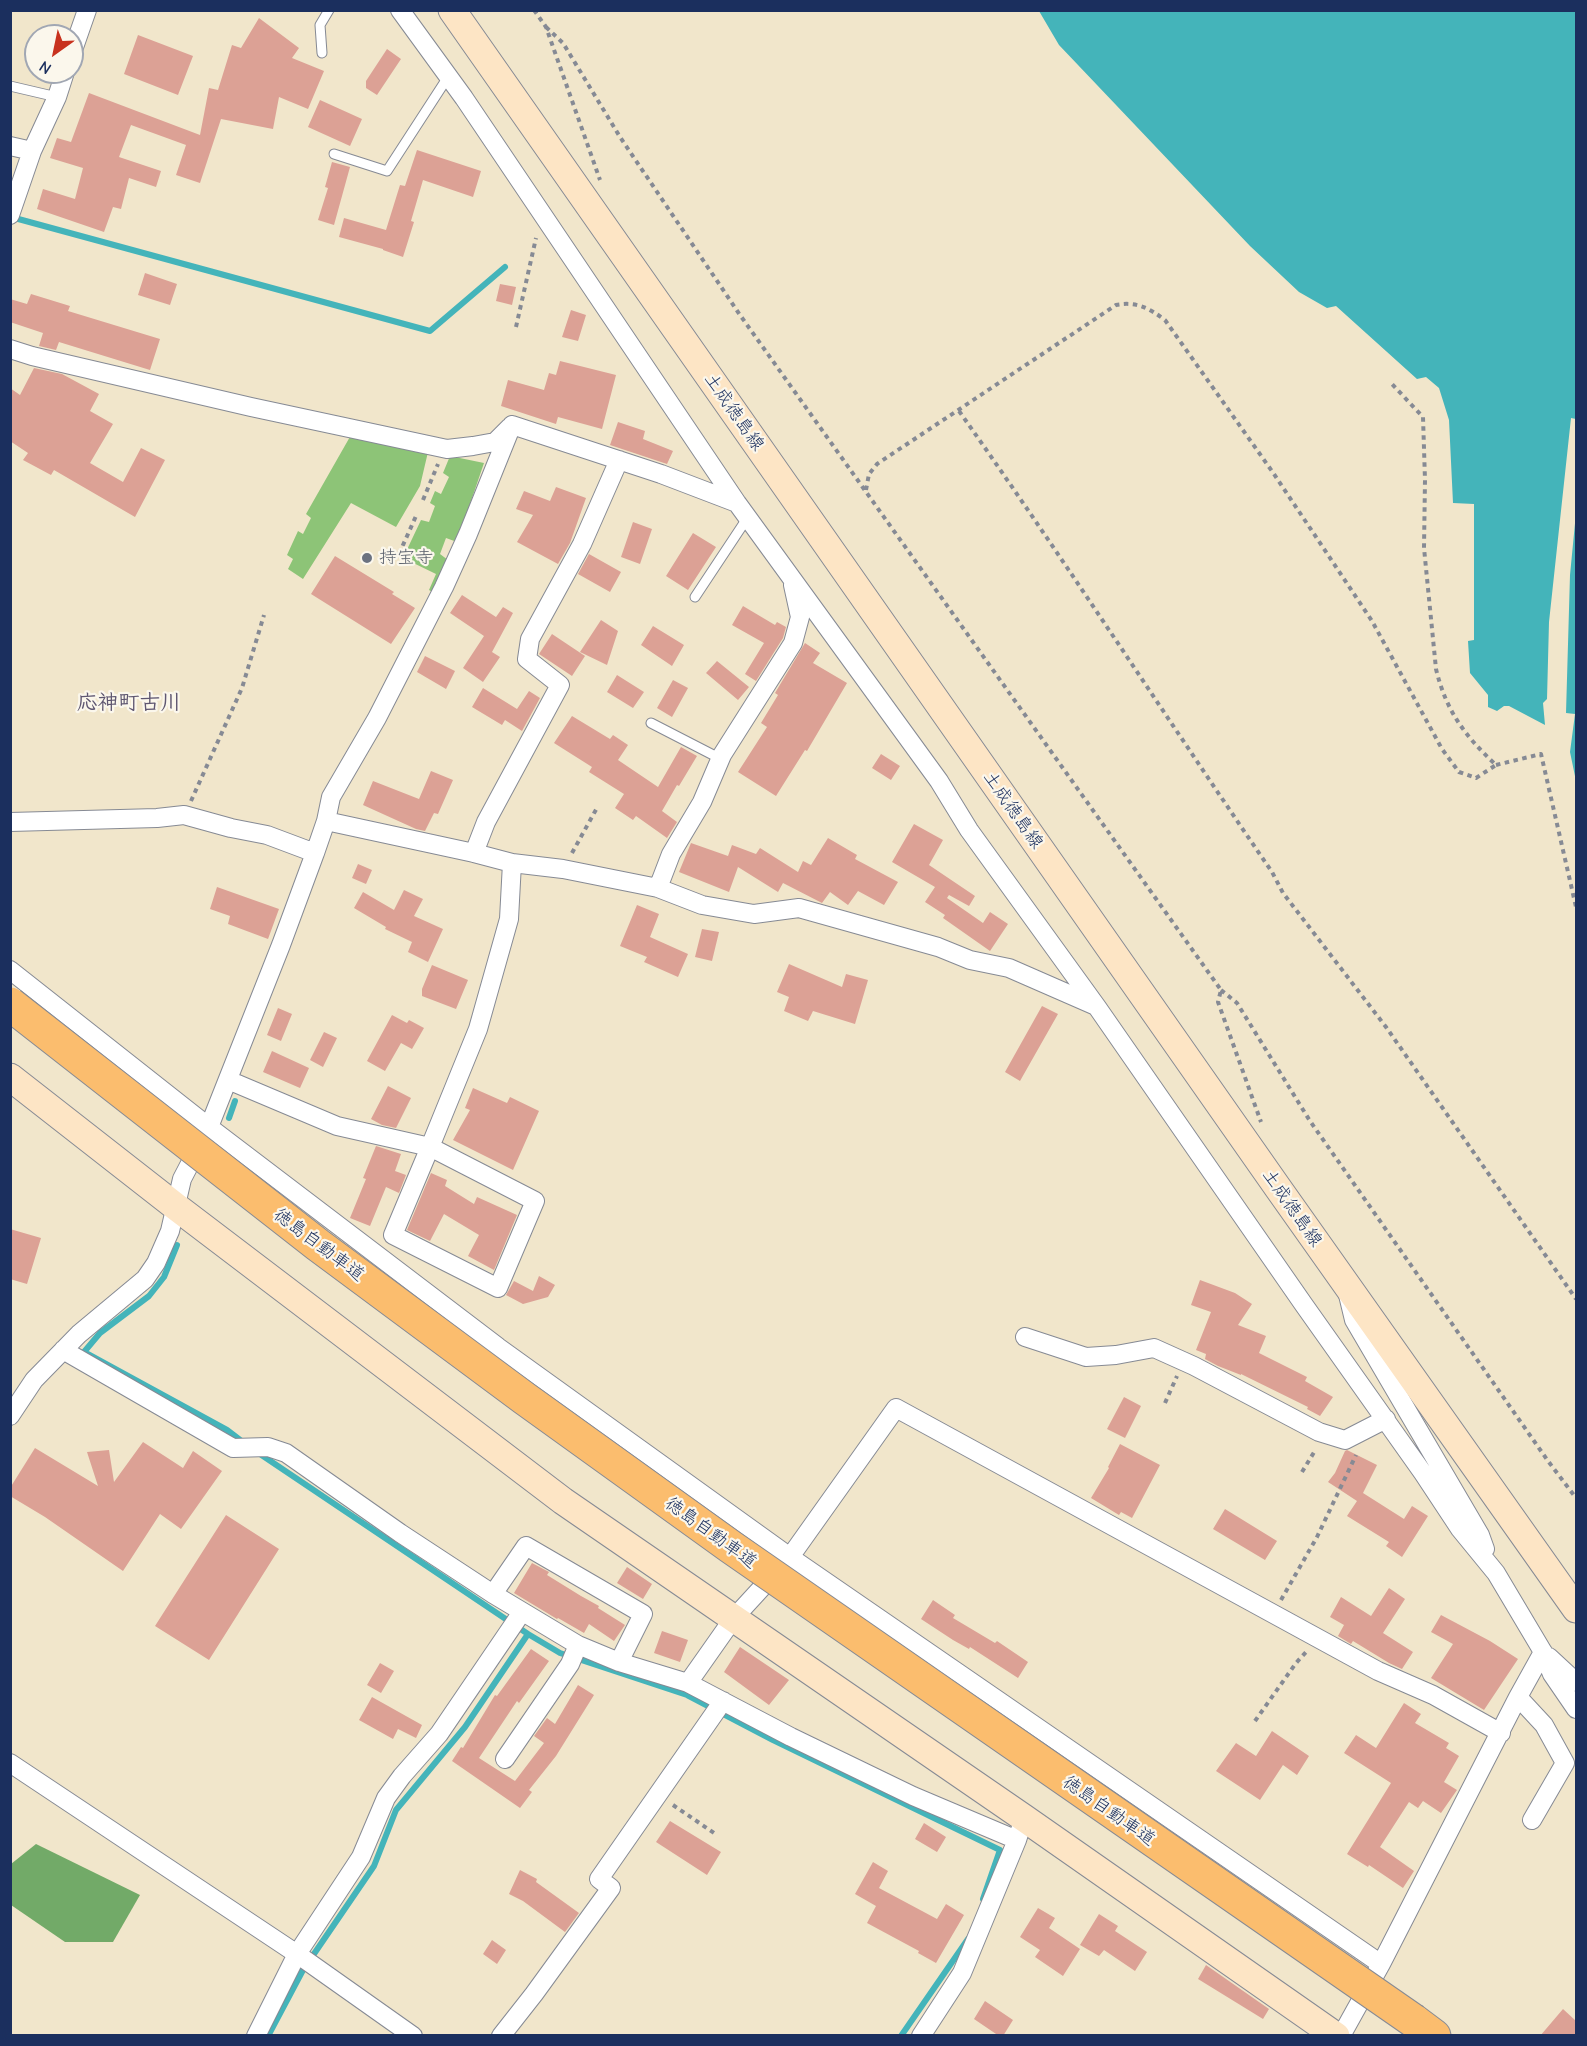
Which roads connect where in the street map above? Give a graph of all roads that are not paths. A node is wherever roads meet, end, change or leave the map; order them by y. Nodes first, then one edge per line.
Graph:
1 (328, 10) edge
2 (400, 10) edge
3 (452, 10) edge
4 (322, 53) dead end
5 (448, 77) junction
6 (62, 84) edge
7 (10, 86) edge
8 (57, 97) junction
9 (10, 146) edge
10 (32, 151) junction
11 (334, 154) dead end
12 (11, 214) edge
13 (10, 349) edge
14 (512, 425) junction
15 (620, 460) junction
16 (743, 510) junction
17 (791, 577) junction
18 (695, 597) dead end
19 (651, 723) dead end
20 (721, 759) junction
21 (326, 821) junction
22 (10, 822) edge
23 (315, 853) junction
24 (474, 853) junction
25 (512, 863) junction
26 (658, 888) junction
27 (10, 970) edge
28 (10, 1004) edge
29 (1097, 1007) junction
30 (10, 1077) edge
31 (228, 1080) junction
32 (209, 1127) junction
33 (430, 1147) junction
34 (175, 1206) junction
35 (1344, 1281) junction
36 (1025, 1337) dead end
37 (63, 1350) junction
38 (10, 1416) edge
39 (1380, 1422) junction
40 (790, 1557) junction
41 (1496, 1573) junction
42 (493, 1594) junction
43 (1576, 1608) edge
44 (733, 1618) junction
45 (517, 1621) junction
46 (1543, 1652) junction
47 (574, 1654) junction
48 (619, 1662) junction
49 (1576, 1682) edge
50 (688, 1683) junction
51 (1518, 1697) junction
52 (719, 1708) junction
53 (1576, 1709) edge
54 (1501, 1733) junction
55 (505, 1759) dead end
56 (10, 1763) edge
57 (1532, 1820) dead end
58 (1020, 1829) junction
59 (305, 1960) junction
60 (1381, 1964) junction
61 (1429, 2031) edge
62 (256, 2036) edge
63 (413, 2036) edge
64 (501, 2036) edge
65 (921, 2036) edge
66 (1336, 2036) edge
67 (1341, 2036) edge

1 - 4 lane
2 - 5 street
3 - 35 main road, 土成徳島線
5 - 11 lane
5 - 16 street
6 - 8 street
7 - 8 lane
8 - 10 street
9 - 10 street
10 - 12 street
13 - 14 street
14 - 15 street
14 - 21 street
15 - 16 street
15 - 24 street
16 - 17 street
16 - 18 lane
17 - 20 street
17 - 29 street
19 - 20 lane
20 - 26 street
21 - 23 street
21 - 24 street
22 - 23 street
23 - 31 street
24 - 25 street
25 - 26 street
25 - 33 street
26 - 29 street
27 - 32 street
28 - 61 highway, 徳島自動車道, bridge
29 - 39 street
30 - 34 main road
31 - 32 street
31 - 33 street
32 - 34 street
32 - 40 street
33 - 33 street
34 - 37 street
34 - 44 main road
35 - 41 street
35 - 43 main road, 土成徳島線
36 - 39 street
37 - 38 street
37 - 42 street
39 - 41 street
40 - 44 street
40 - 54 street
40 - 60 street
41 - 46 street
42 - 45 street
42 - 48 street
44 - 50 street
44 - 58 main road
45 - 47 street
45 - 59 street
46 - 49 street
46 - 51 street
46 - 53 street
47 - 48 street
47 - 55 street
48 - 50 street
50 - 52 street
51 - 54 street
51 - 57 street
52 - 58 street
52 - 64 street
54 - 60 street
56 - 59 street
58 - 65 street
58 - 66 main road
59 - 62 street
59 - 63 street
60 - 67 street

